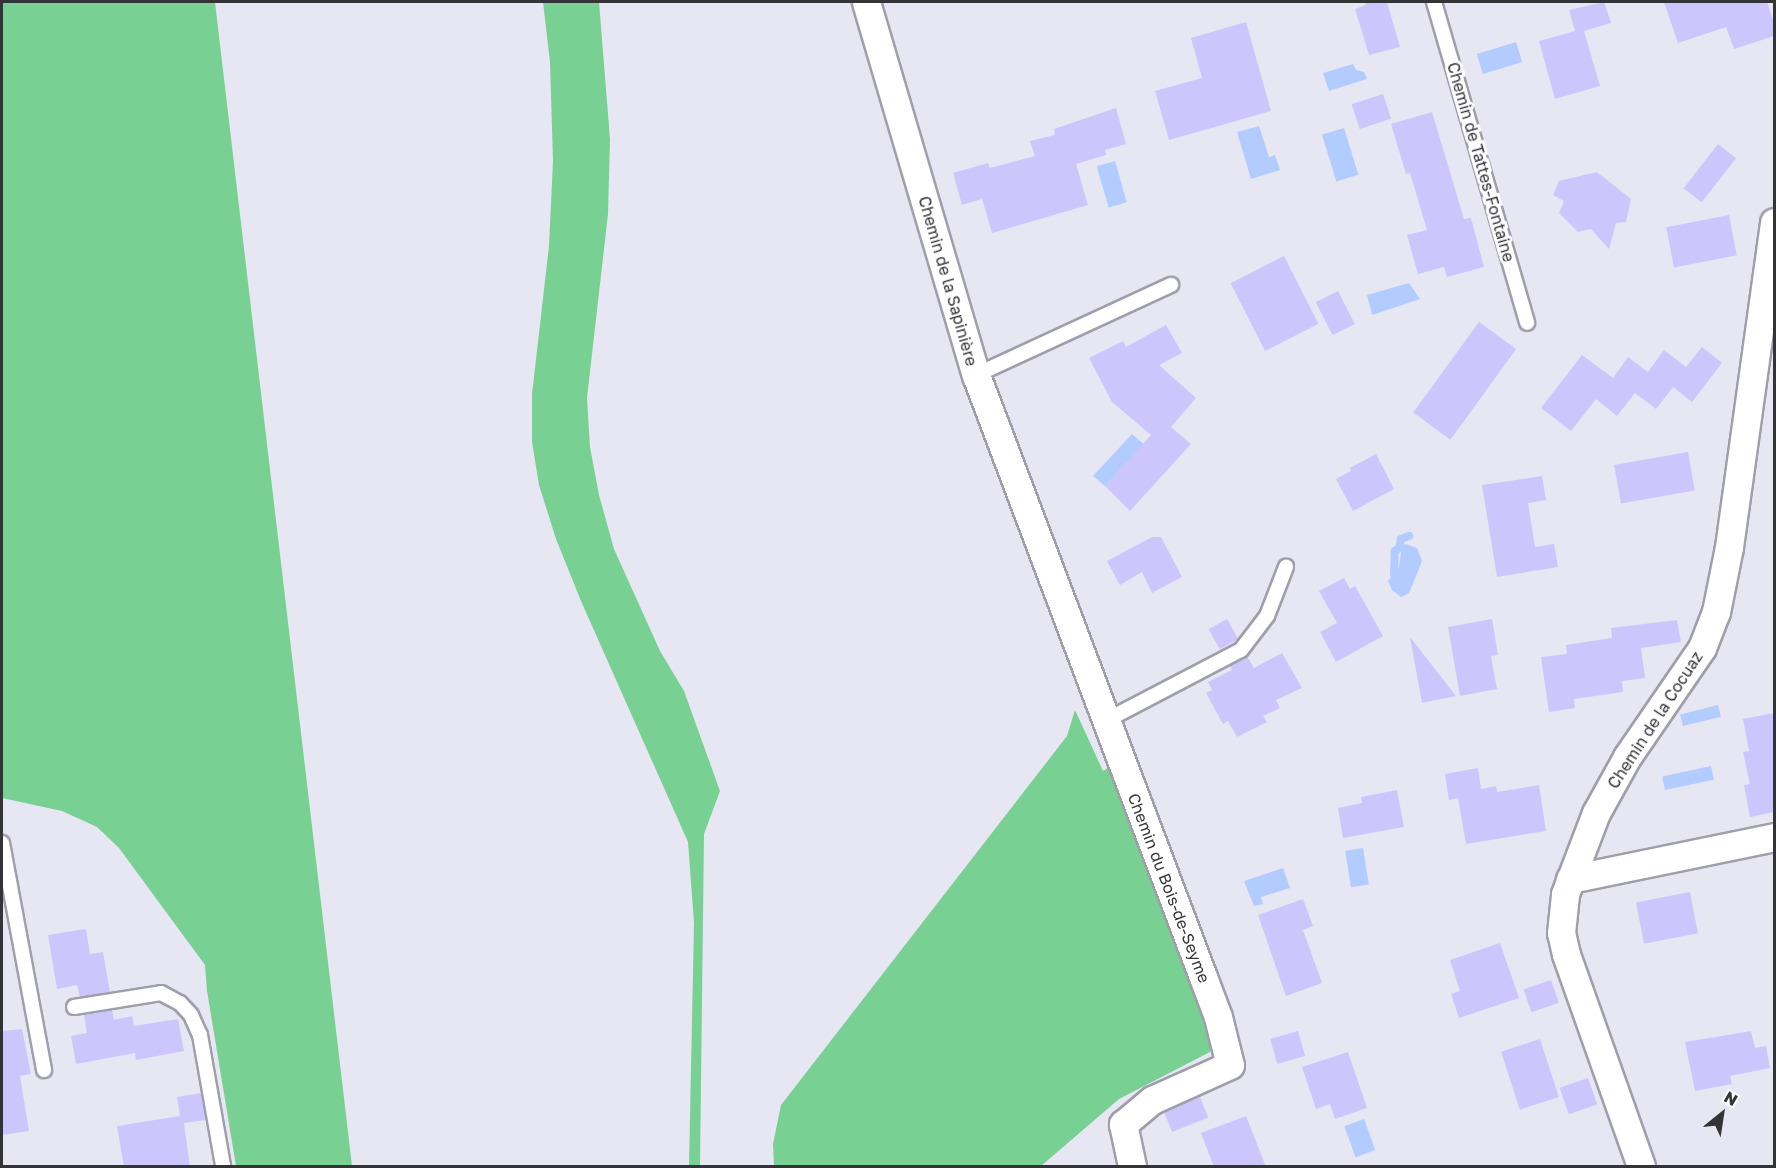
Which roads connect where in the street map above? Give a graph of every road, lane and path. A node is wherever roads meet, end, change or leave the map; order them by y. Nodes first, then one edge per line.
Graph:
1 (866, 2) edge
2 (1434, 2) edge
3 (1774, 222) edge
4 (1171, 285) dead end
5 (1527, 323) dead end
6 (976, 375) junction
7 (1045, 556) joint
8 (1286, 567) dead end
9 (1105, 721) junction
10 (1774, 837) edge
11 (2, 843) edge
12 (1570, 879) junction
13 (74, 1008) dead end
14 (44, 1070) dead end
15 (222, 1167) edge
16 (1132, 1167) edge
17 (1641, 1167) edge

1 - 6 street, Chemin de la Sapinière
2 - 5 lane, Chemin de Tattes-Fontaine
3 - 12 street, Chemin de la Cocuaz
4 - 6 lane
6 - 7 street, Chemin de la Sapinière
7 - 9 street, Chemin du Bois-de-Seyme
8 - 9 lane
9 - 16 street, Chemin du Bois-de-Seyme
10 - 12 street
11 - 14 lane
12 - 17 street, Chemin de la Cocuaz
13 - 15 lane

